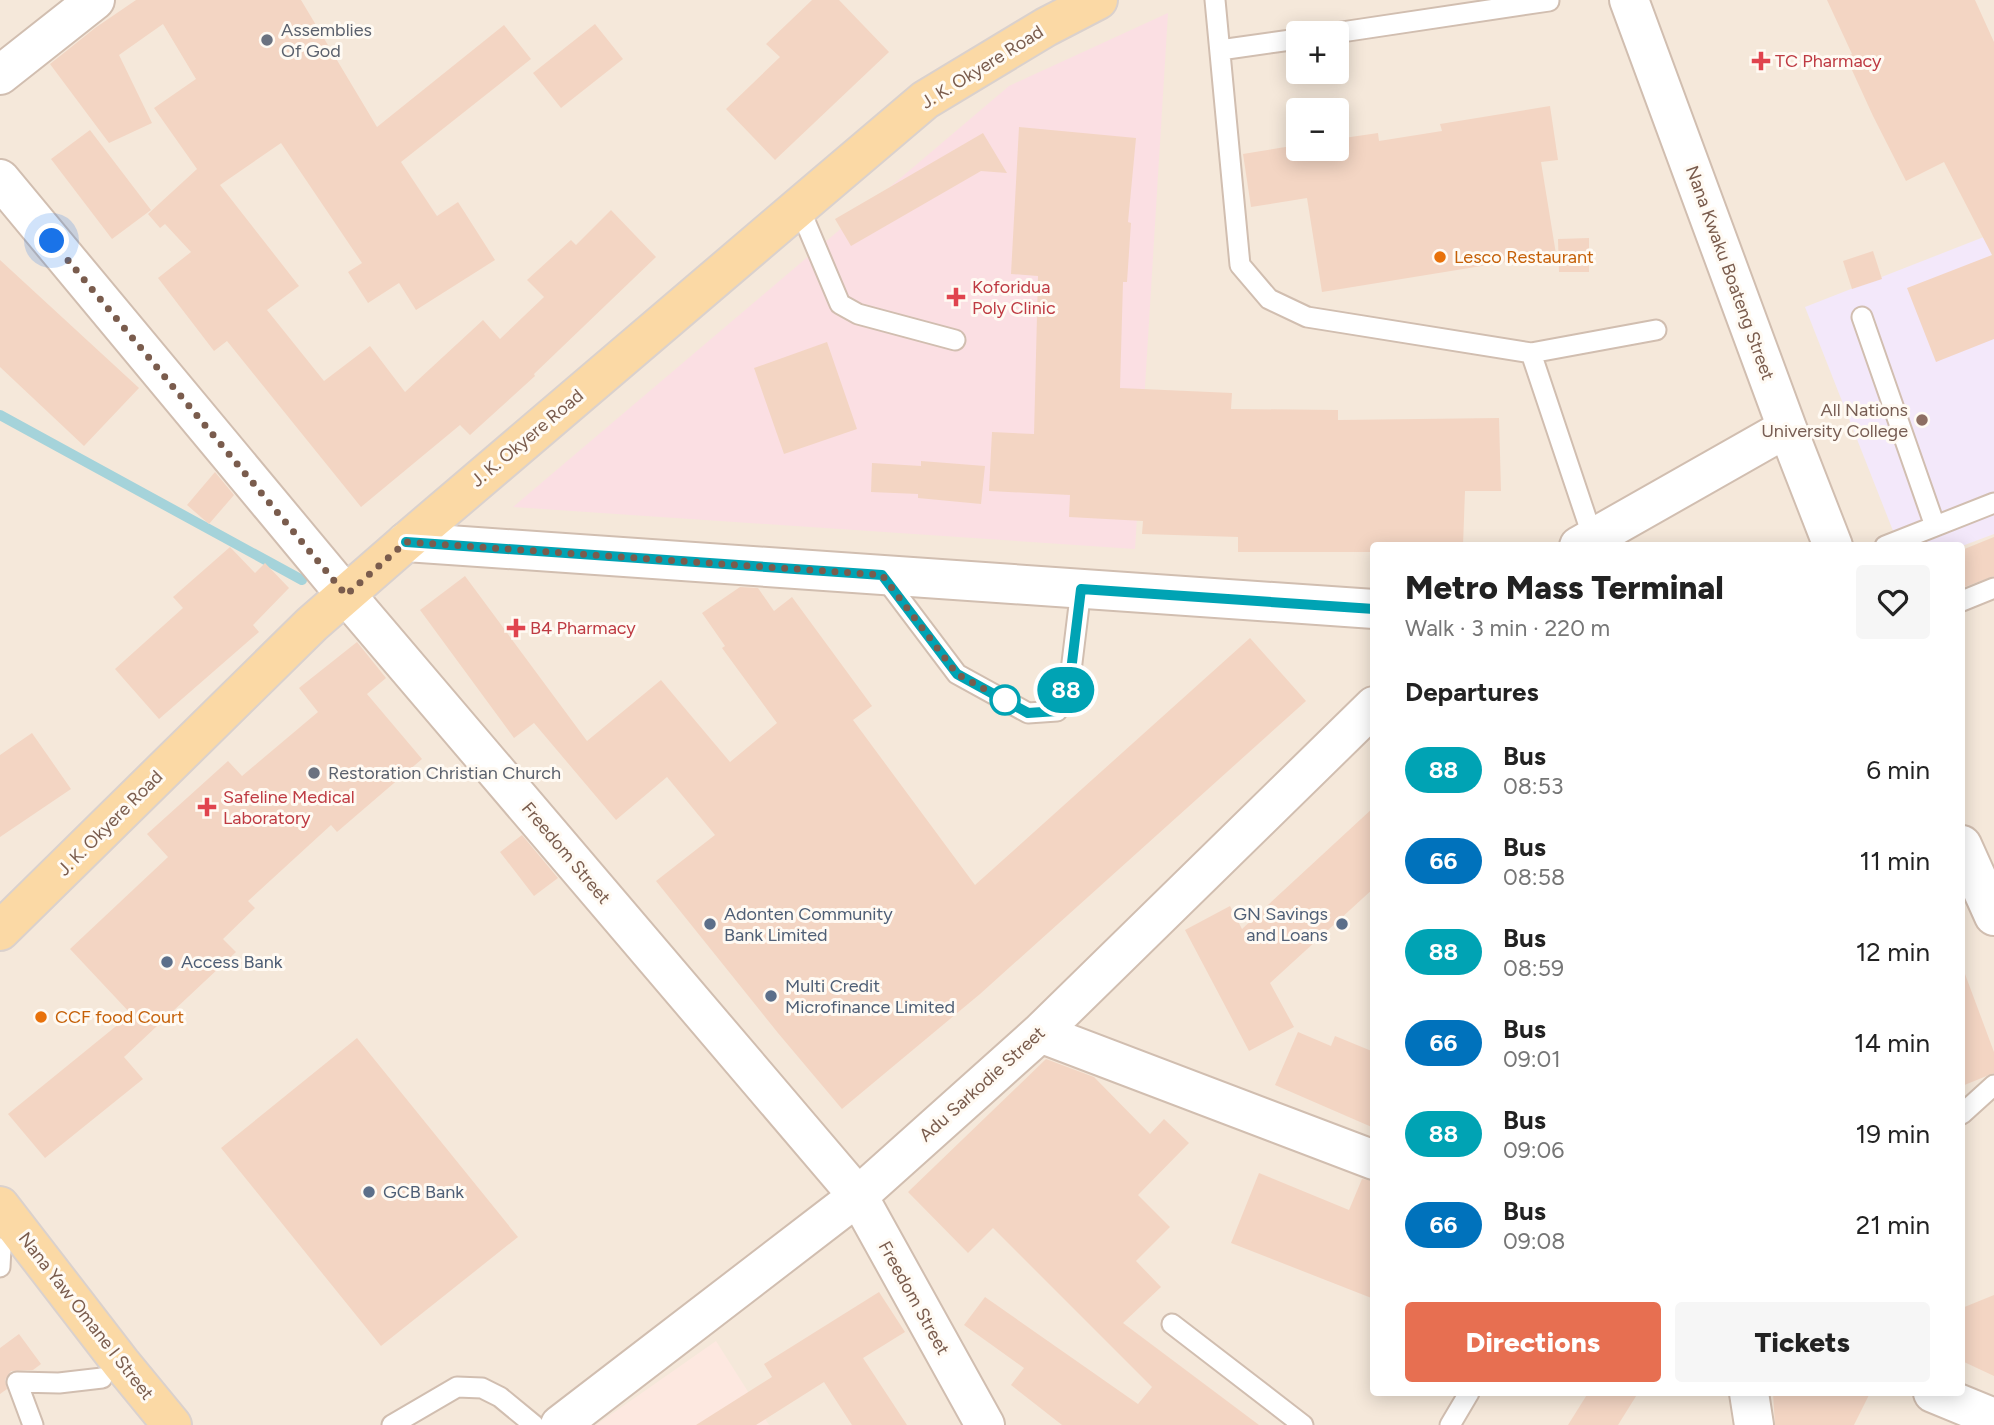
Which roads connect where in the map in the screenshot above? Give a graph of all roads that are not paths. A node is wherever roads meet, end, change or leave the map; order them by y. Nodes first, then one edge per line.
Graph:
1 (95, 0) edge
2 (1098, 0) edge
3 (1215, 0) edge
4 (1629, 0) edge
5 (1549, 1) edge
6 (1349, 31) edge
7 (1286, 41) edge
8 (1220, 50) junction
9 (0, 75) edge
10 (0, 179) edge
11 (799, 207) junction
12 (1862, 317) dead end
13 (1656, 330) dead end
14 (955, 340) dead end
15 (1531, 352) junction
16 (1787, 428) junction
17 (1994, 503) edge
18 (1935, 526) junction
19 (406, 542) junction
20 (1586, 542) edge
21 (1831, 542) edge
22 (1895, 542) edge
23 (882, 575) junction
24 (1994, 588) edge
25 (1081, 589) junction
26 (346, 595) junction
27 (1965, 600) edge
28 (1370, 609) edge
29 (1370, 710) edge
30 (1965, 852) edge
31 (1994, 916) edge
32 (0, 931) edge
33 (1040, 1032) junction
34 (1994, 1085) edge
35 (1965, 1111) edge
36 (1370, 1158) edge
37 (858, 1196) junction
38 (0, 1206) edge
39 (0, 1247) edge
40 (0, 1267) edge
41 (1172, 1324) dead end
42 (102, 1378) junction
43 (1467, 1396) edge
44 (1749, 1396) edge
45 (1940, 1396) edge
46 (1994, 1419) edge
47 (33, 1425) edge
48 (141, 1425) edge
49 (172, 1425) edge
50 (392, 1425) edge
51 (534, 1425) edge
52 (560, 1425) edge
53 (985, 1425) edge
54 (1303, 1425) edge
55 (1450, 1425) edge
56 (1754, 1425) edge

1 - 9 street
2 - 11 main road, J. K. Okyere Road
3 - 8 lane
4 - 16 street, Nana Kwaku Boateng Street
5 - 6 lane
7 - 8 lane
8 - 15 lane
10 - 26 street, Freedom Street
11 - 14 lane
11 - 19 main road, J. K. Okyere Road
12 - 18 lane
13 - 15 lane
15 - 20 lane
16 - 20 street
16 - 21 street, Nana Kwaku Boateng Street
17 - 18 lane
18 - 22 lane
19 - 23 street
19 - 26 main road, J. K. Okyere Road
23 - 25 street
23 - 25 lane
24 - 27 lane
25 - 28 street
26 - 32 main road, J. K. Okyere Road
26 - 37 street, Freedom Street
29 - 33 street, Adu Sarkodie Street
30 - 31 street
33 - 36 street
33 - 37 street, Adu Sarkodie Street
34 - 35 lane
37 - 52 street, Adu Sarkodie Street
37 - 53 street, Freedom Street
38 - 49 main road, Nana Yaw Omane I Street
39 - 40 lane
39 - 42 main road, Nana Yaw Omane I Street
41 - 54 lane
42 - 47 lane
42 - 48 main road, Nana Yaw Omane I Street
43 - 55 lane
44 - 56 street
45 - 46 street
50 - 51 lane

